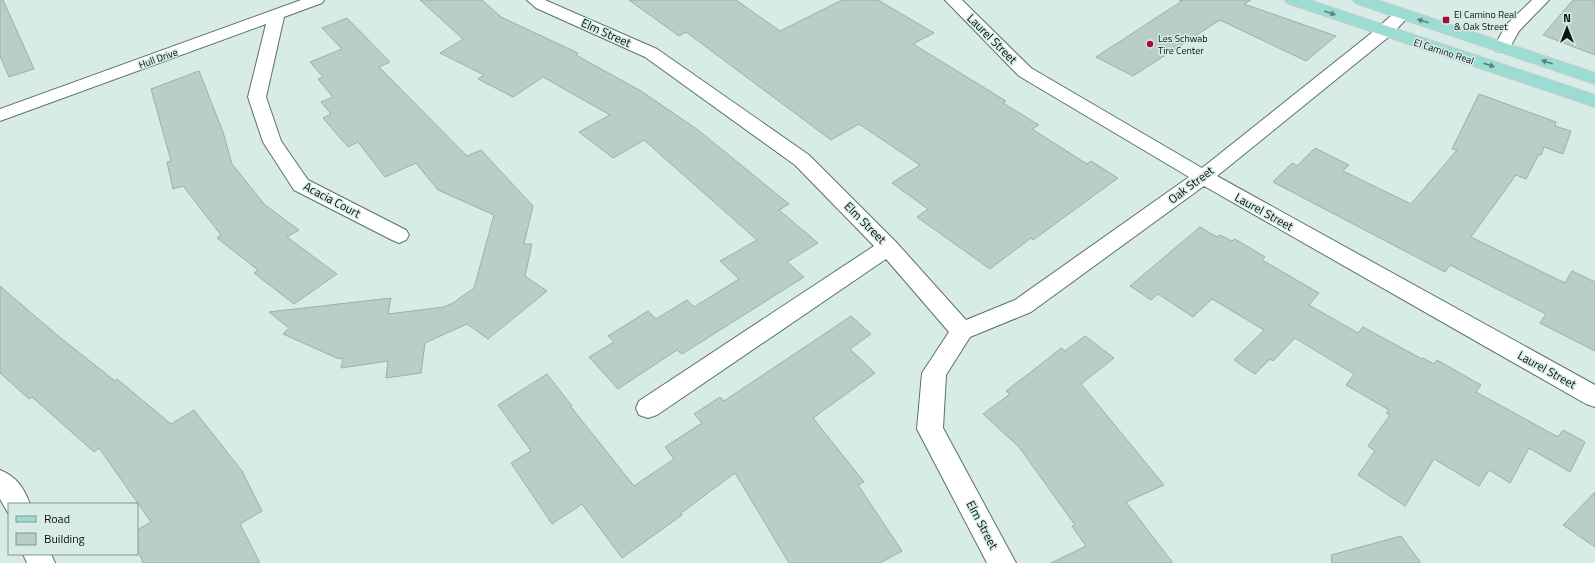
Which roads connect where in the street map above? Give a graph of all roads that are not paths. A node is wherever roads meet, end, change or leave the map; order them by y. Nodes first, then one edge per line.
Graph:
1 (316, 0) edge
2 (535, 0) edge
3 (953, 0) edge
4 (1293, 0) edge
5 (1361, 0) edge
6 (1541, 0) edge
7 (277, 14) junction
8 (1404, 14) junction
9 (1385, 31) junction
10 (1502, 47) junction
11 (1595, 79) edge
12 (1595, 101) edge
13 (0, 115) edge
14 (1203, 177) junction
15 (399, 235) dead end
16 (888, 246) junction
17 (962, 331) junction
18 (1595, 397) edge
19 (648, 408) dead end
20 (0, 482) edge
21 (17, 503) edge
22 (1002, 563) edge

1 - 7 street, Hull Drive
2 - 16 street, Elm Street
3 - 14 street, Laurel Street
4 -> 9 main road, El Camino Real
5 - 8 main road, El Camino Real
6 - 10 street
7 - 13 street, Hull Drive
7 - 15 street, Acacia Court
8 - 9 street, Oak Street
10 -> 8 main road, El Camino Real
9 -> 12 main road, El Camino Real
9 - 14 street, Oak Street
11 -> 10 main road, El Camino Real
14 - 17 street, Oak Street
14 - 18 street, Laurel Street
16 - 17 street, Elm Street
16 - 19 street
17 - 22 street, Elm Street
20 - 21 street

